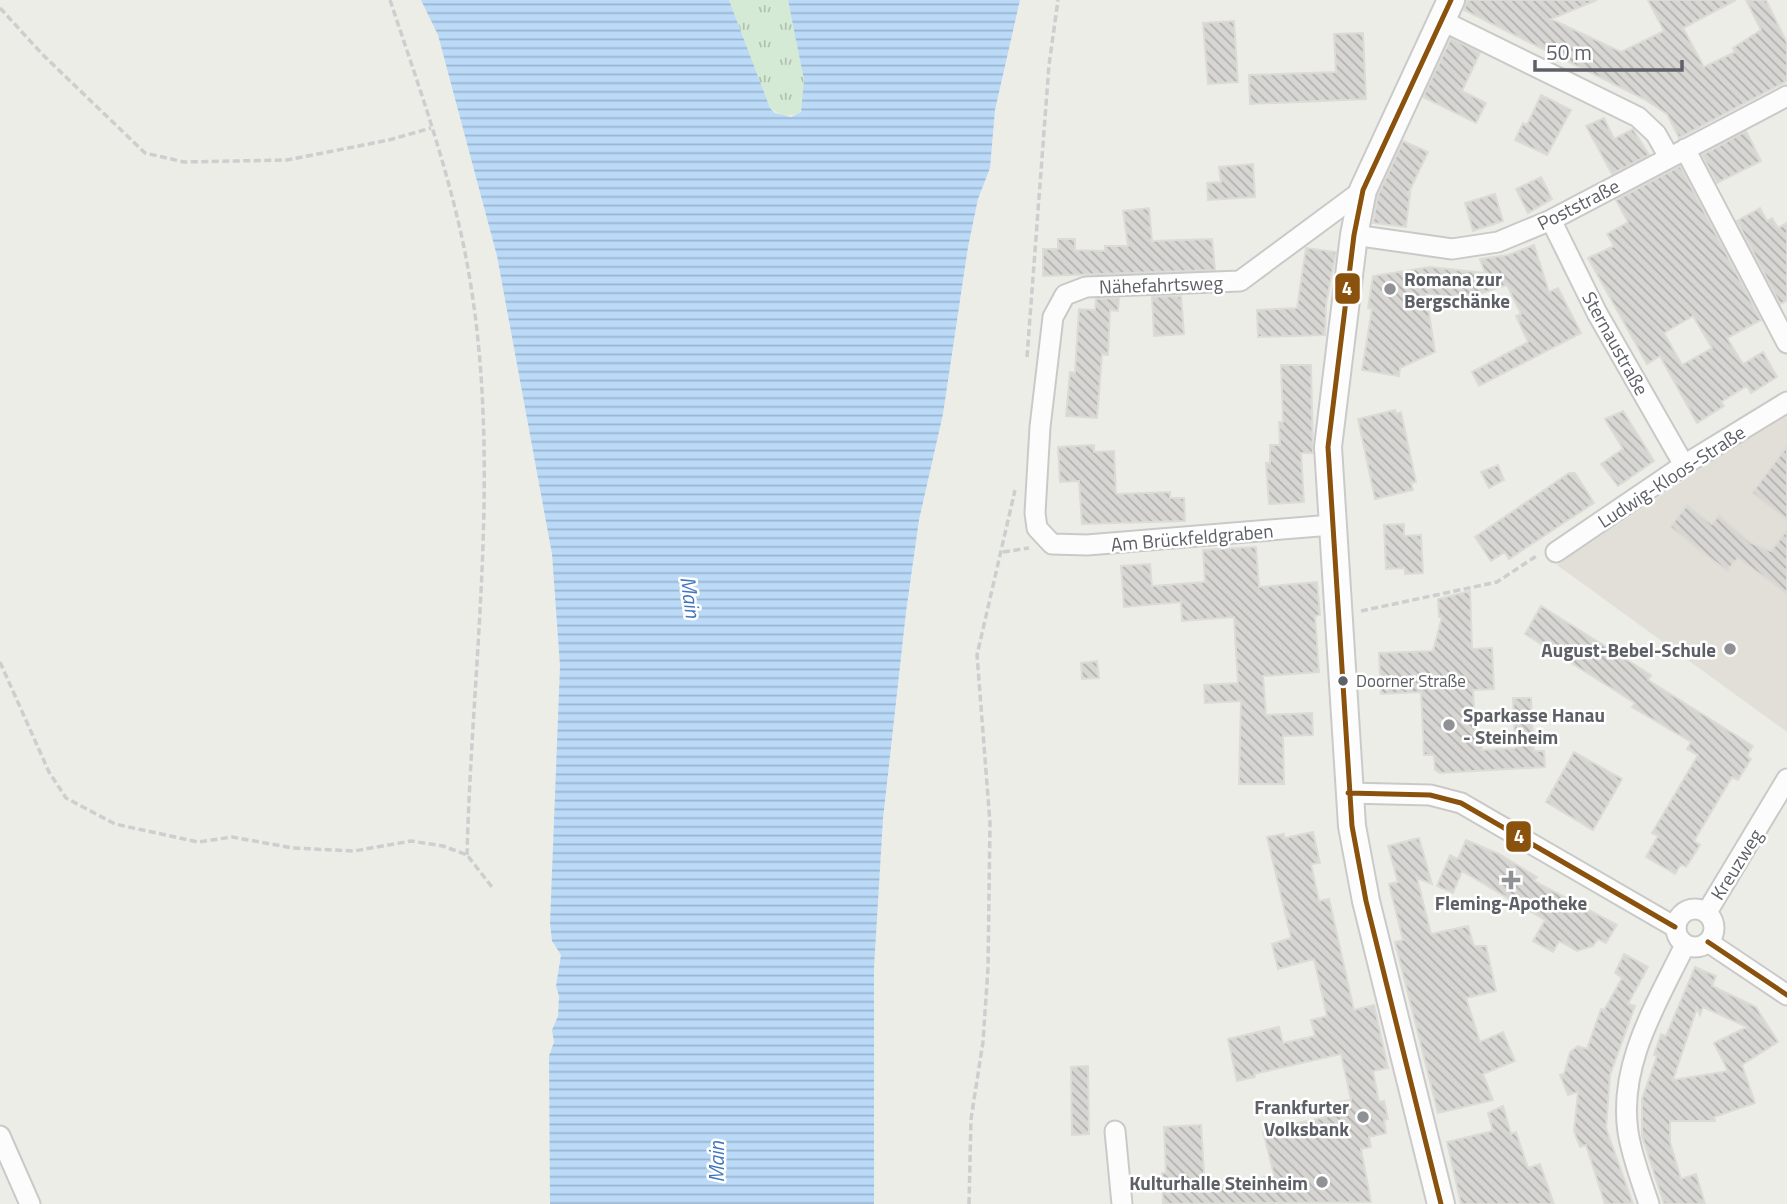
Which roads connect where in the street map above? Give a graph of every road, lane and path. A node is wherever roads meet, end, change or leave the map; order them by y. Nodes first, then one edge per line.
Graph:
1 (390, 0) edge
2 (1058, 0) edge
3 (0, 8) edge
4 (1446, 10) edge
5 (1787, 96) edge
6 (432, 128) junction
7 (1677, 153) junction
8 (1363, 190) junction
9 (1551, 220) junction
10 (1354, 235) junction
11 (1784, 332) edge
12 (1026, 368) dead end
13 (1787, 402) edge
14 (1684, 465) junction
15 (1017, 477) dead end
16 (1332, 525) junction
17 (1052, 544) joint
18 (1556, 552) joint
19 (1338, 615) junction
20 (0, 662) edge
21 (1787, 779) edge
22 (1348, 793) junction
23 (467, 855) junction
24 (492, 887) dead end
25 (1707, 912) junction
26 (1675, 927) junction
27 (1708, 942) junction
28 (1685, 945) junction
29 (1787, 995) edge
30 (1115, 1131) dead end
31 (0, 1136) edge
32 (30, 1204) edge
33 (969, 1204) edge
34 (1122, 1204) edge
35 (1441, 1204) edge
36 (1649, 1204) edge

1 - 6 path
2 - 12 path
3 - 6 path
4 - 7 street
4 - 8 main road
5 - 7 street, Poststraße
6 - 23 path
7 - 9 street, Poststraße
7 - 11 street
8 - 10 main road
8 - 17 street, Nähefahrtsweg
9 - 10 street, Poststraße
9 - 14 street, Sternaustraße
10 - 16 main road
13 - 14 street, Ludwig-Kloos-Straße
14 - 18 street, Ludwig-Kloos-Straße
15 - 33 path
16 - 17 street, Am Brückfeldgraben
16 - 19 main road
18 - 19 path
19 - 22 main road
20 - 23 path
21 - 25 street, Kreuzweg
22 - 26 street
22 - 35 main road
23 - 24 path
25 - 26 street
25 - 27 street
26 - 28 street
27 - 28 street
27 - 29 street
28 - 36 street
30 - 34 street
31 - 32 street

